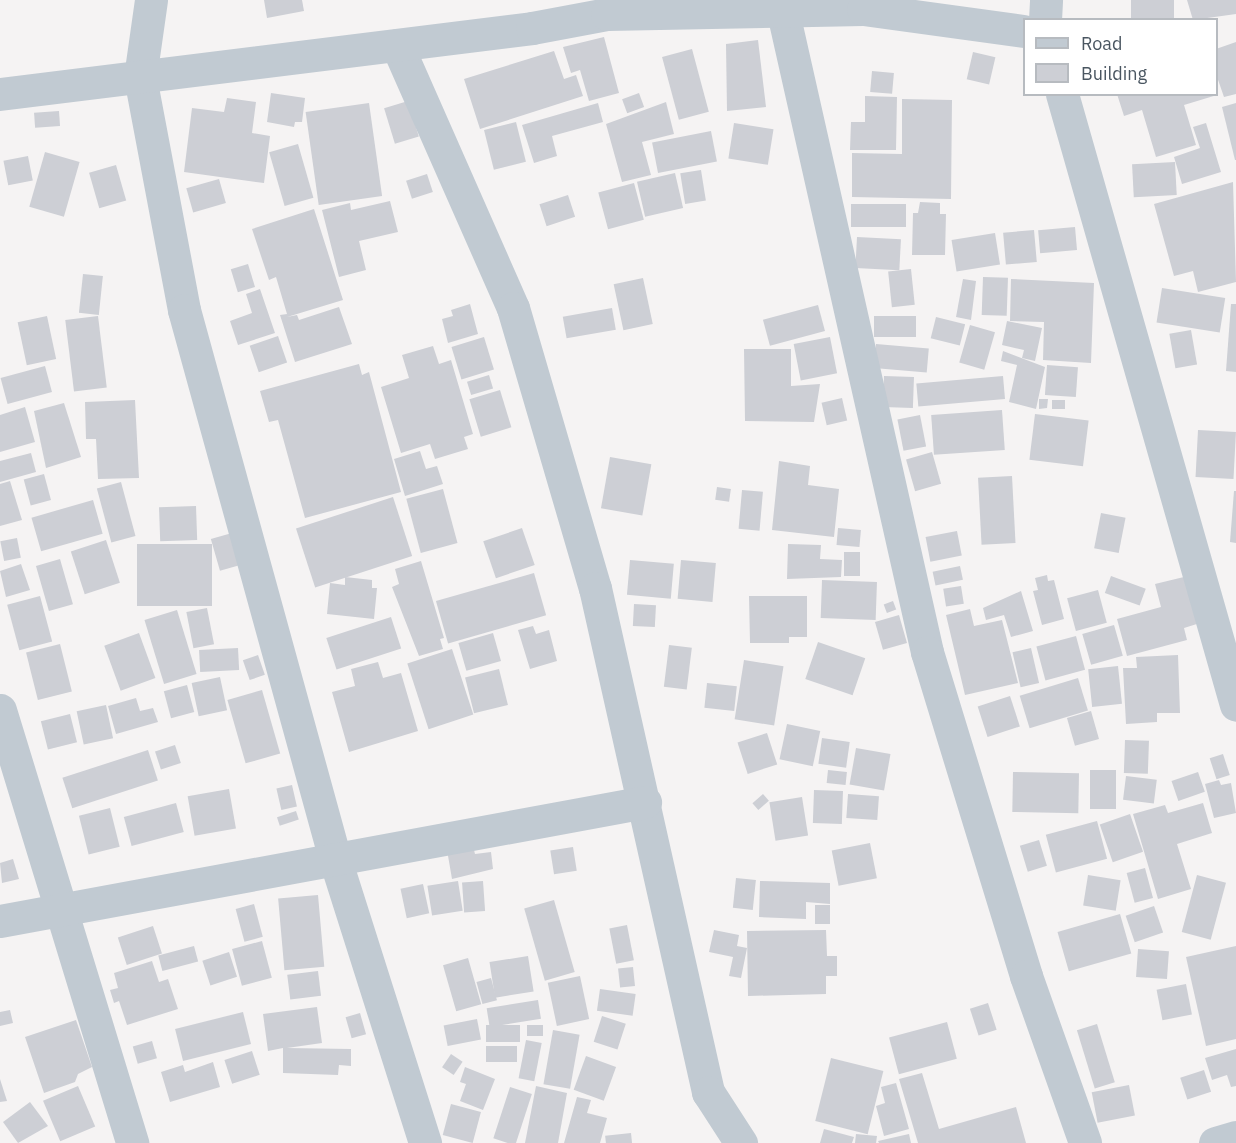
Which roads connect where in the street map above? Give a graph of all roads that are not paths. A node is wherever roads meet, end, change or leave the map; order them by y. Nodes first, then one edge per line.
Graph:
1 (151, 0) edge
2 (1046, 0) edge
3 (782, 9) junction
4 (535, 14) edge
5 (1045, 18) edge
6 (1023, 31) edge
7 (397, 45) junction
8 (140, 77) junction
9 (0, 94) edge
10 (1063, 96) edge
11 (1236, 705) edge
12 (0, 710) edge
13 (645, 802) junction
14 (335, 859) junction
15 (59, 909) junction
16 (0, 921) edge
17 (1236, 1137) edge
18 (132, 1143) edge
19 (425, 1143) edge
20 (741, 1143) edge
21 (1085, 1143) edge
22 (1215, 1143) edge

1 - 8 street
2 - 5 street
3 - 4 street
3 - 6 street
3 - 21 street
4 - 7 street
7 - 8 street
7 - 13 street
8 - 9 street
8 - 14 street
10 - 11 street
12 - 15 street
13 - 14 street
13 - 20 street
14 - 15 street
14 - 19 street
15 - 16 street
15 - 18 street
17 - 22 street

